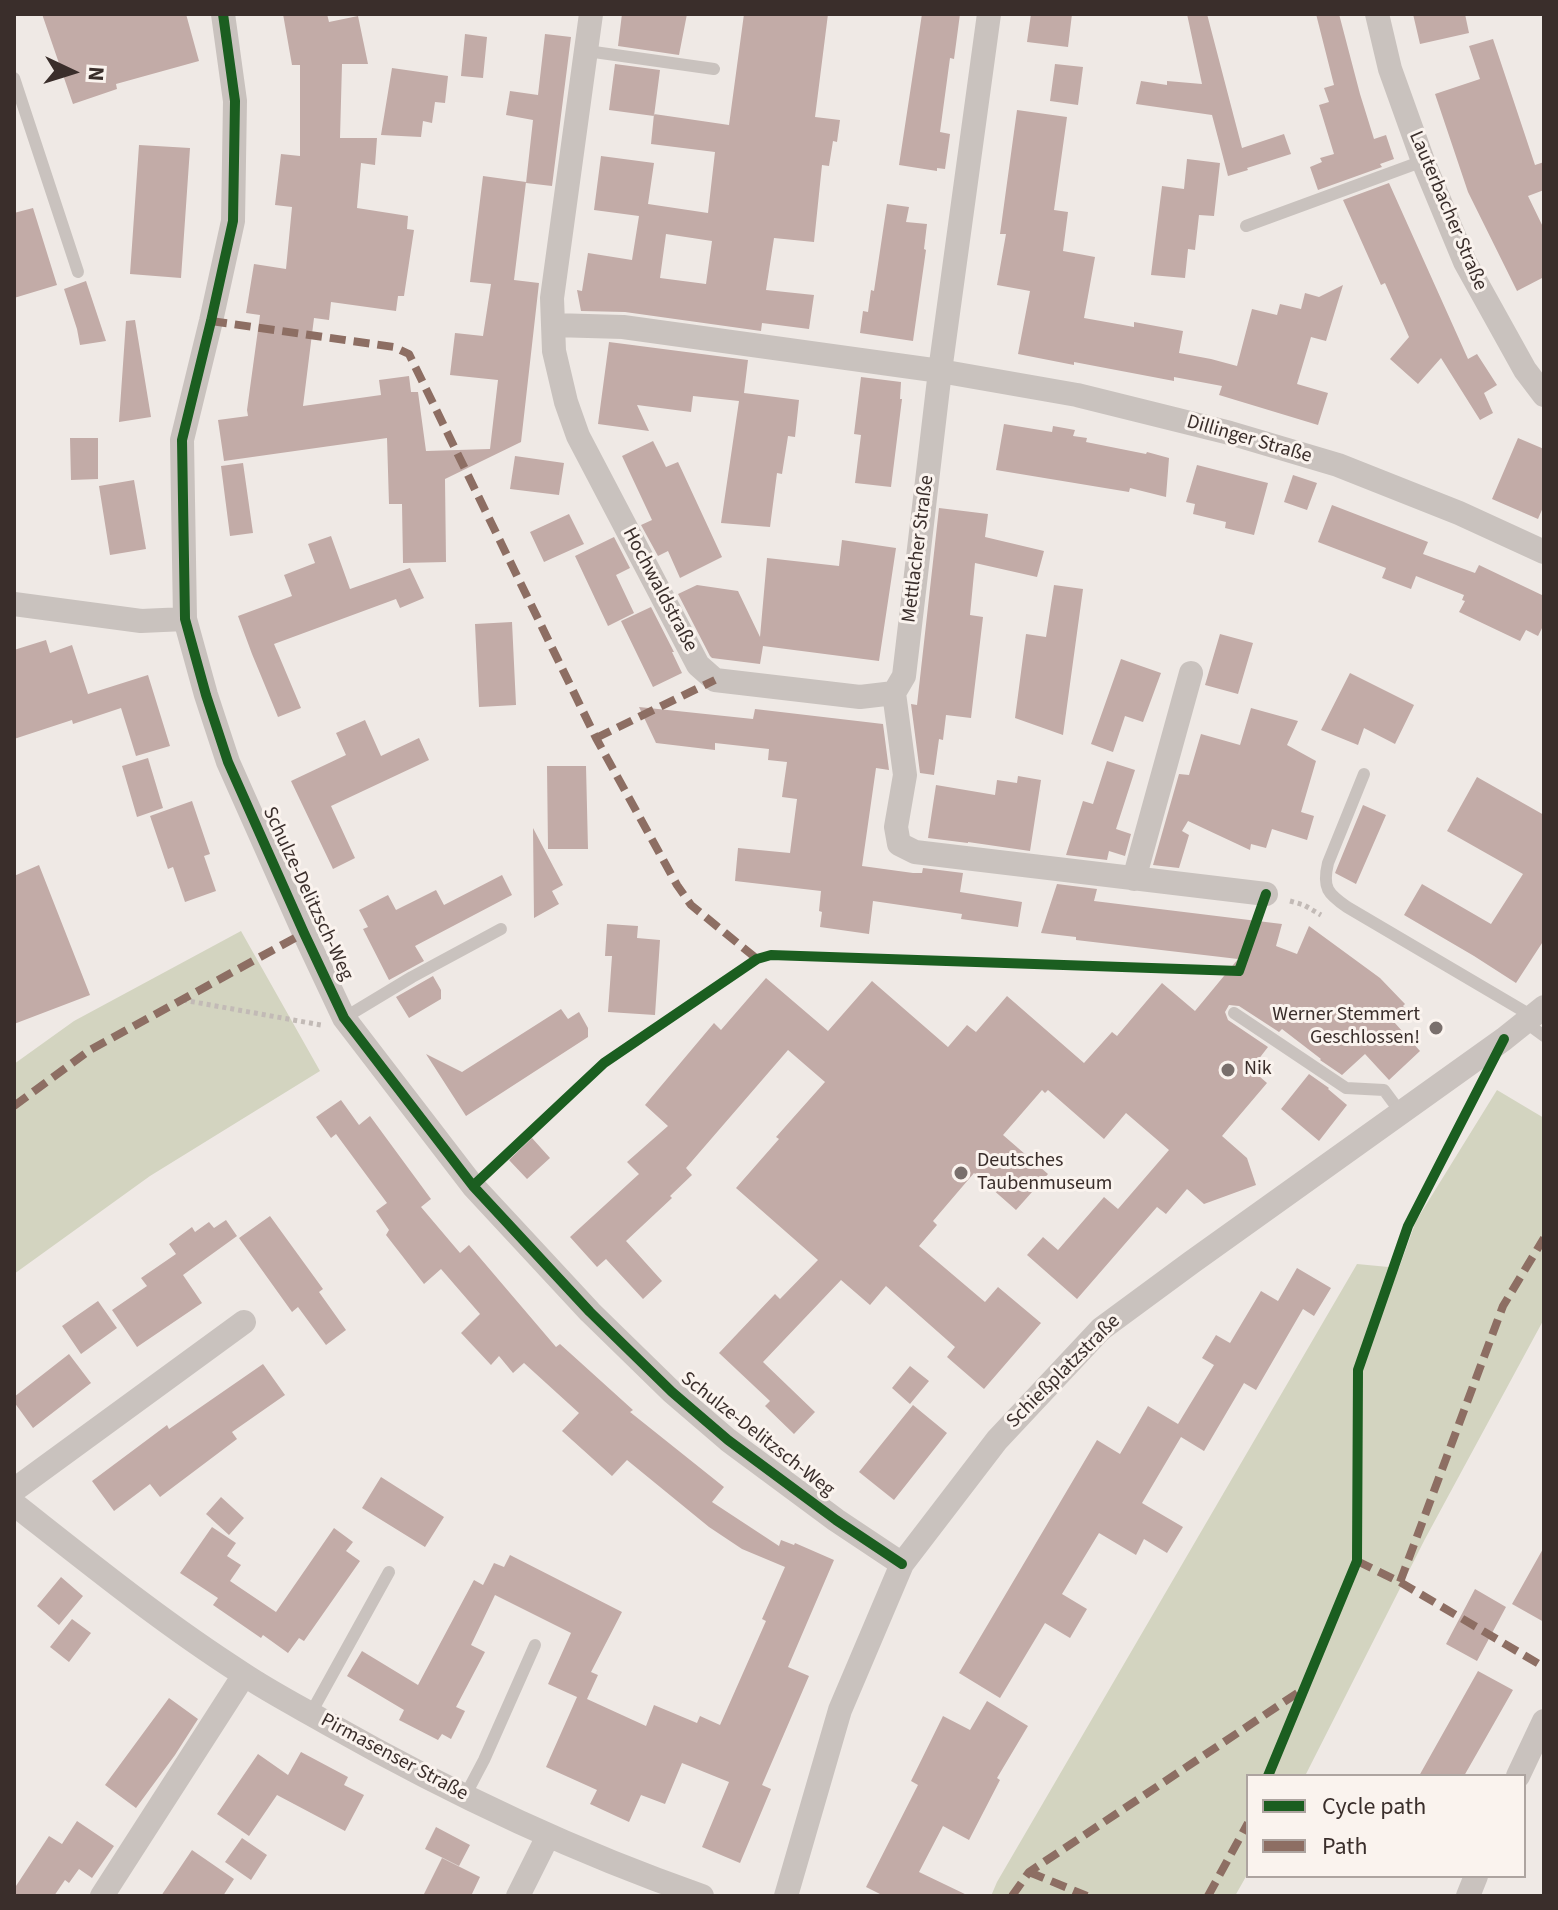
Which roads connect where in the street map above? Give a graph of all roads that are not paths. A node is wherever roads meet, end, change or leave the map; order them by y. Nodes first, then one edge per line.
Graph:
1 (223, 14) edge
2 (591, 14) edge
3 (989, 14) edge
4 (1377, 14) edge
5 (587, 51) junction
6 (714, 69) dead end
7 (14, 78) edge
8 (1423, 161) junction
9 (1246, 226) dead end
10 (78, 272) dead end
11 (553, 325) junction
12 (940, 371) junction
13 (1544, 395) edge
14 (1544, 552) edge
15 (14, 604) edge
16 (185, 619) junction
17 (1191, 673) dead end
18 (894, 693) junction
19 (1364, 774) dead end
20 (1134, 879) junction
21 (1266, 894) dead end
22 (501, 929) dead end
23 (1234, 1013) dead end
24 (1536, 1020) edge
25 (349, 1024) junction
26 (1401, 1113) junction
27 (244, 1322) dead end
28 (14, 1490) edge
29 (14, 1504) edge
30 (902, 1564) junction
31 (389, 1572) dead end
32 (535, 1645) dead end
33 (244, 1675) junction
34 (311, 1713) junction
35 (1544, 1721) edge
36 (1519, 1774) edge
37 (465, 1796) junction
38 (548, 1836) junction
39 (102, 1896) edge
40 (518, 1896) edge
41 (702, 1896) edge
42 (786, 1896) edge

1 - 16 street, Schulze-Delitzsch-Weg
2 - 5 street, Hochwaldstraße
3 - 12 street, Mettlacher Straße
4 - 8 street, Lauterbacher Straße
5 - 6 lane
5 - 11 street, Hochwaldstraße
7 - 10 lane
8 - 9 lane
8 - 13 street, Lauterbacher Straße
11 - 12 street
11 - 18 street, Hochwaldstraße
12 - 14 street, Dillinger Straße
12 - 18 street, Mettlacher Straße
15 - 16 street
16 - 25 street, Schulze-Delitzsch-Weg
17 - 20 street
18 - 20 street, Mettlacher Straße
19 - 24 lane
20 - 21 street, Mettlacher Straße
22 - 25 lane
23 - 26 lane
24 - 26 street, Schießplatzstraße
25 - 30 street, Schulze-Delitzsch-Weg
26 - 30 street, Schießplatzstraße
27 - 28 street
29 - 33 street, Pirmasenser Straße
30 - 42 street, Schießplatzstraße
31 - 34 lane
32 - 37 lane
33 - 34 street, Pirmasenser Straße
33 - 39 street
34 - 37 street, Pirmasenser Straße
35 - 36 street
37 - 38 street, Pirmasenser Straße
38 - 40 street
38 - 41 street, Pirmasenser Straße

